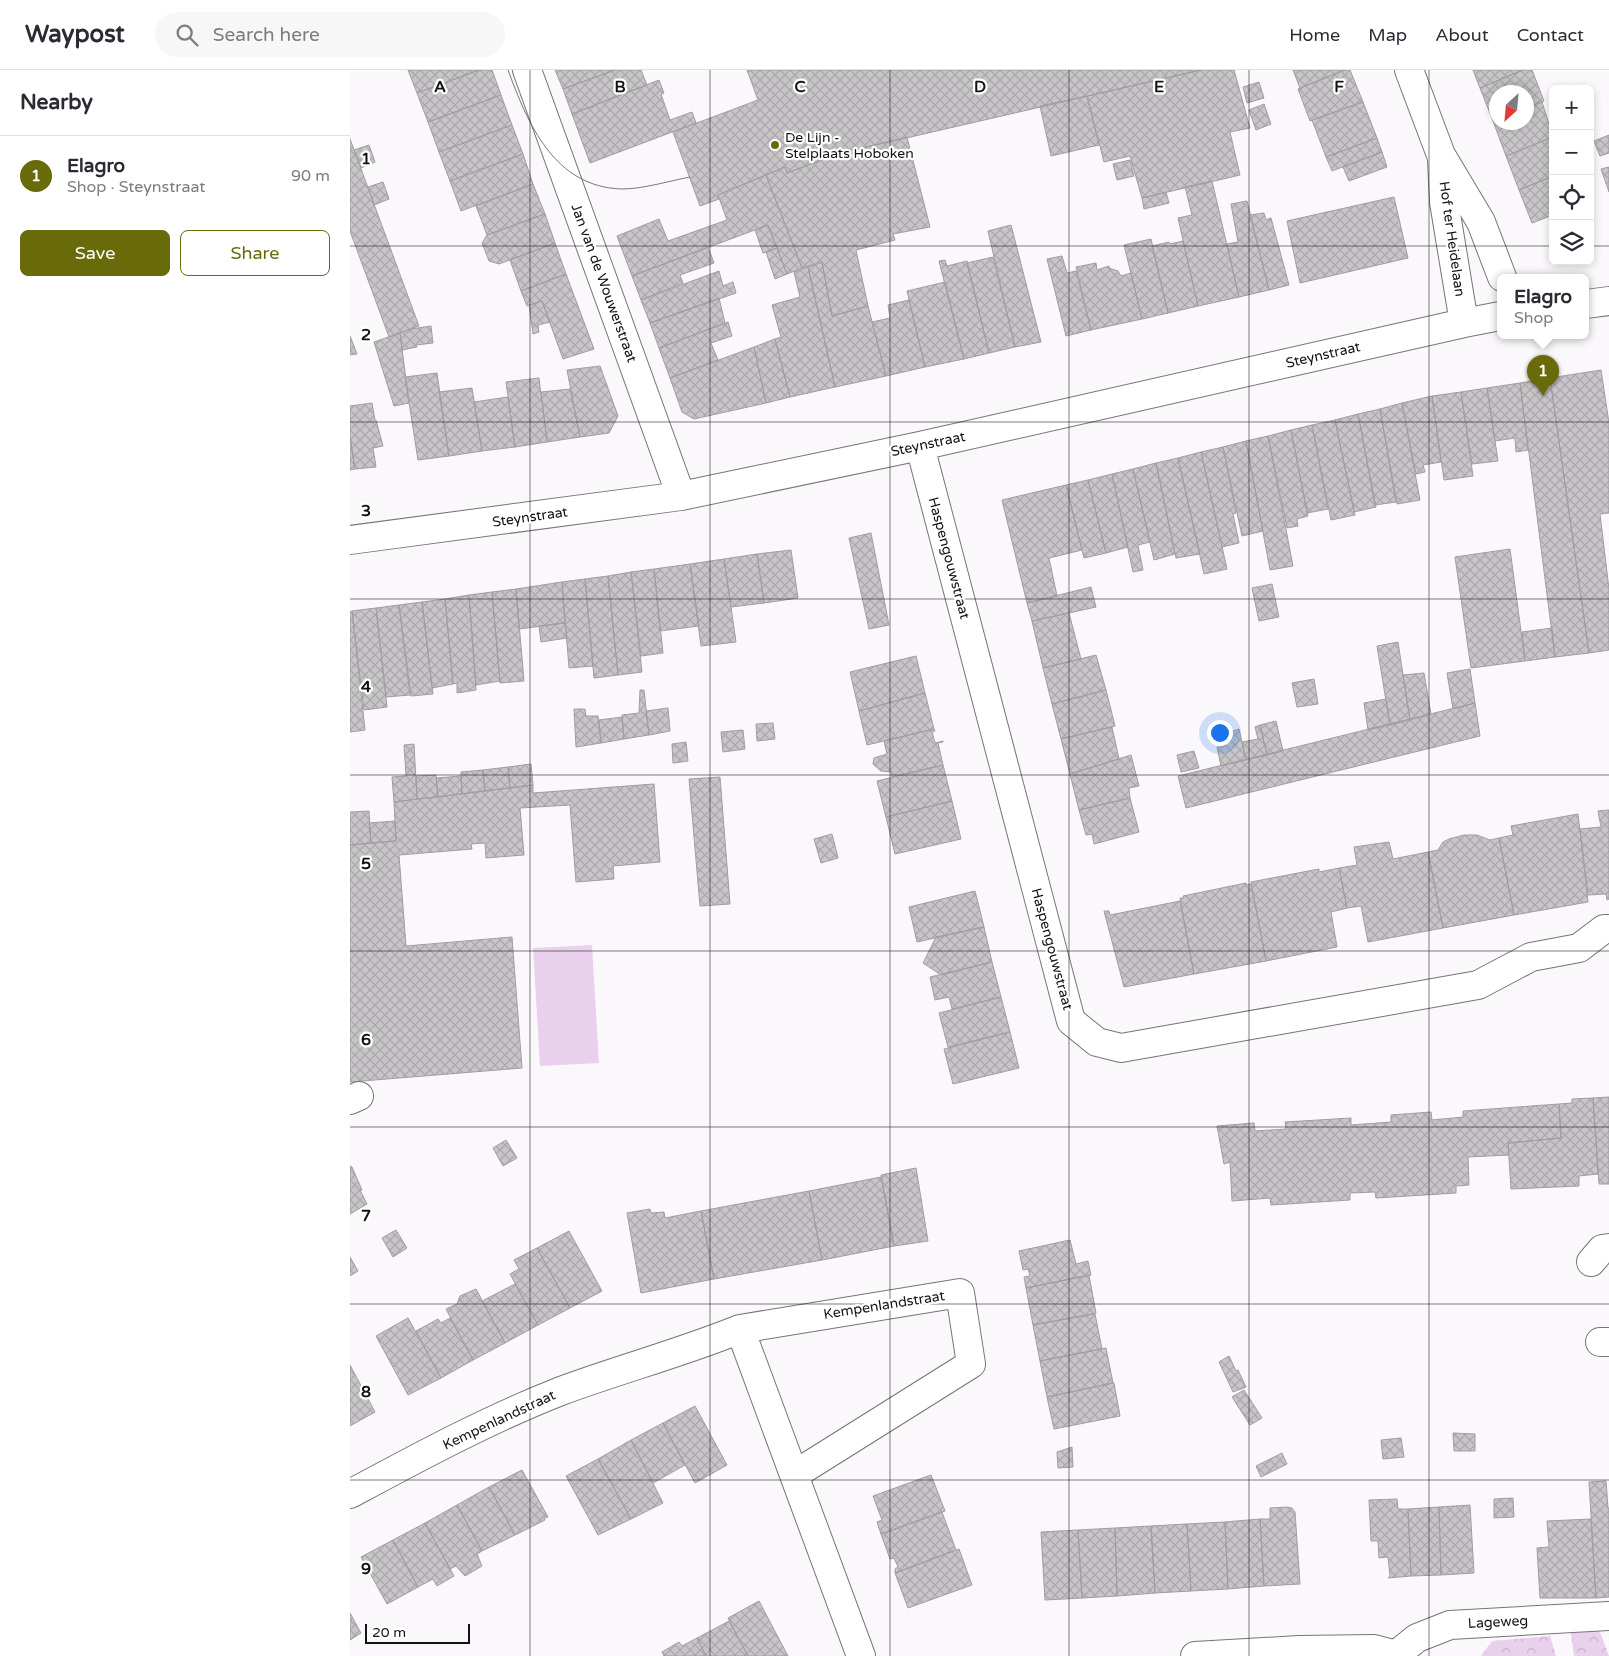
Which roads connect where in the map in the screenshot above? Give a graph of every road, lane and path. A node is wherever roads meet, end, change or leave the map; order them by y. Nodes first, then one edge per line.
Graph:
1 (526, 70) edge
2 (1409, 70) edge
3 (1441, 155) junction
4 (1501, 274) edge
5 (1609, 301) edge
6 (1589, 304) edge
7 (1497, 317) edge
8 (1464, 323) junction
9 (920, 446) junction
10 (681, 496) junction
11 (350, 540) edge
12 (1606, 929) edge
13 (740, 1329) junction
14 (794, 1475) junction
15 (350, 1494) edge
16 (1609, 1616) edge
17 (1396, 1655) edge
18 (861, 1656) edge
19 (1195, 1656) edge

1 - 10 street, Jan van de Wouwerstraat
2 - 3 street, Hof ter Heidelaan
3 - 4 street, Hof ter Heidelaan
3 - 8 street, Hof ter Heidelaan
5 - 6 street
7 - 8 street, Steynstraat
8 - 9 street, Steynstraat
9 - 10 street, Steynstraat
9 - 12 street, Haspengouwstraat
10 - 11 street, Steynstraat
13 - 14 street
13 - 14 street, Kempenlandstraat
13 - 15 street, Kempenlandstraat
14 - 18 street
16 - 17 street, Lageweg
17 - 19 street

